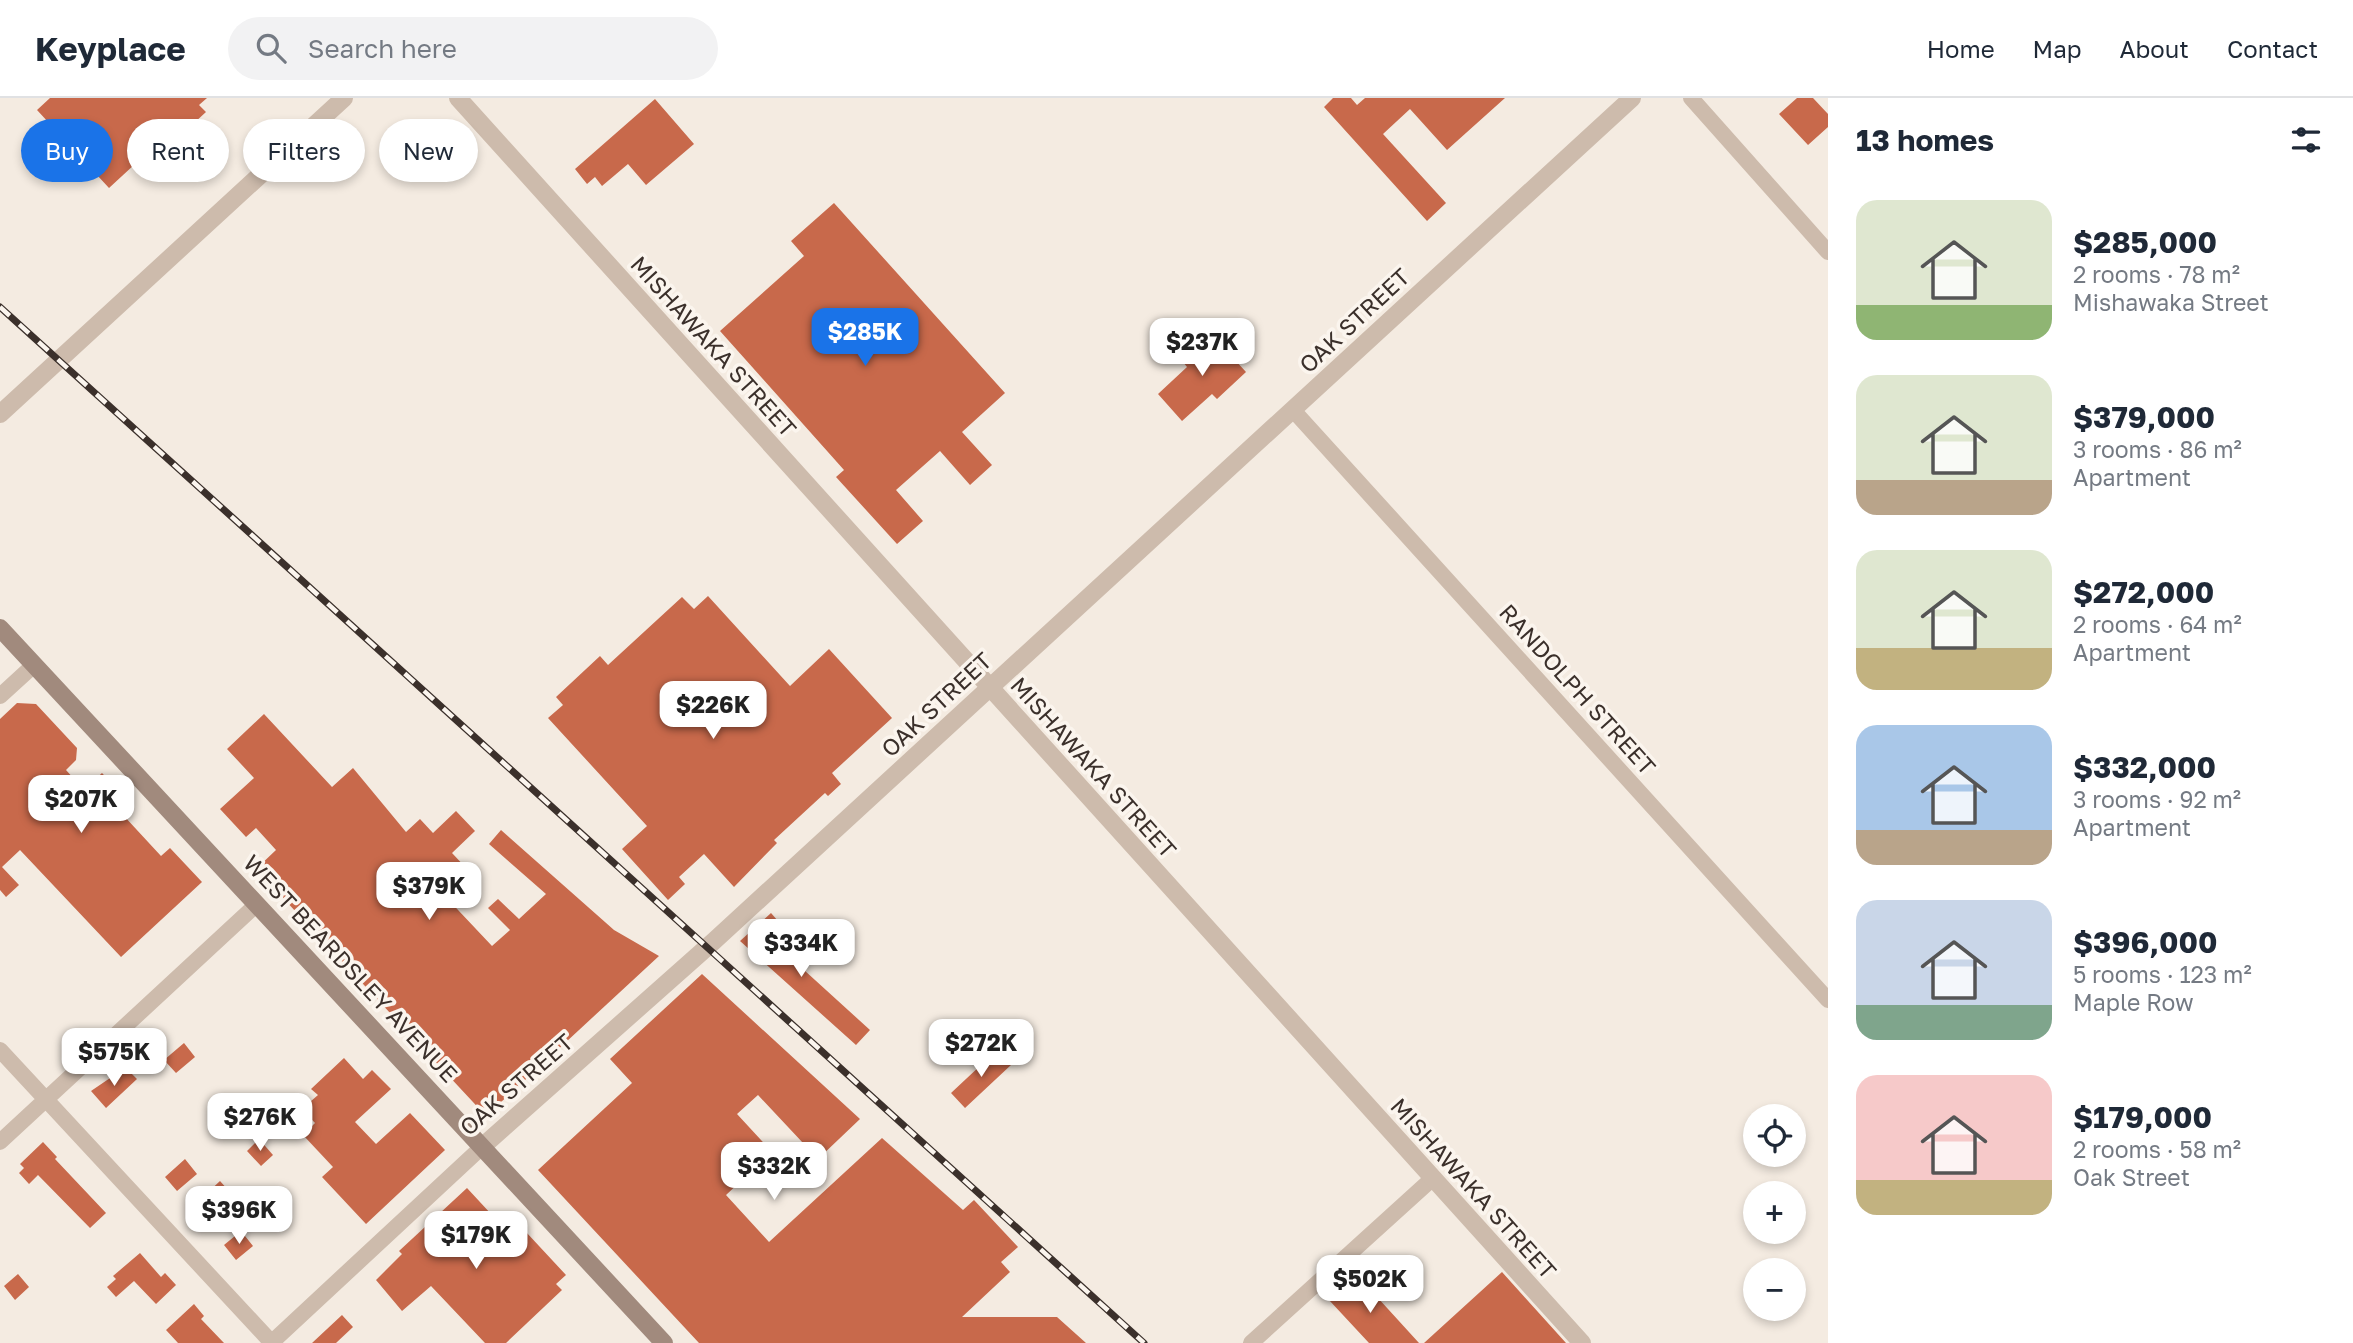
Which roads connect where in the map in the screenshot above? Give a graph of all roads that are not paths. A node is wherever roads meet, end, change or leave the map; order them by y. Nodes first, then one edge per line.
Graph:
1 (344, 98) edge
2 (458, 98) edge
3 (1632, 98) edge
4 (1691, 98) edge
5 (1828, 251) edge
6 (1293, 410) junction
7 (0, 414) edge
8 (0, 628) edge
9 (34, 665) junction
10 (989, 688) junction
11 (0, 696) edge
12 (257, 904) junction
13 (1828, 1000) edge
14 (0, 1050) edge
15 (46, 1099) junction
16 (0, 1142) edge
17 (482, 1146) junction
18 (1433, 1178) junction
19 (272, 1343) edge
20 (664, 1343) edge
21 (1251, 1343) edge
22 (1582, 1343) edge

1 - 7 street
2 - 10 street, MISHAWAKA STREET
3 - 6 street, OAK STREET
4 - 5 street
6 - 10 street, OAK STREET
6 - 13 street, RANDOLPH STREET
8 - 9 main road, WEST BEARDSLEY AVENUE
9 - 11 street
9 - 12 main road, WEST BEARDSLEY AVENUE
10 - 17 street, OAK STREET
10 - 18 street, MISHAWAKA STREET
12 - 15 street
12 - 17 main road, WEST BEARDSLEY AVENUE
14 - 15 street
15 - 16 street
15 - 19 street
17 - 19 street, OAK STREET
17 - 20 main road, WEST BEARDSLEY AVENUE
18 - 21 street
18 - 22 street, MISHAWAKA STREET

